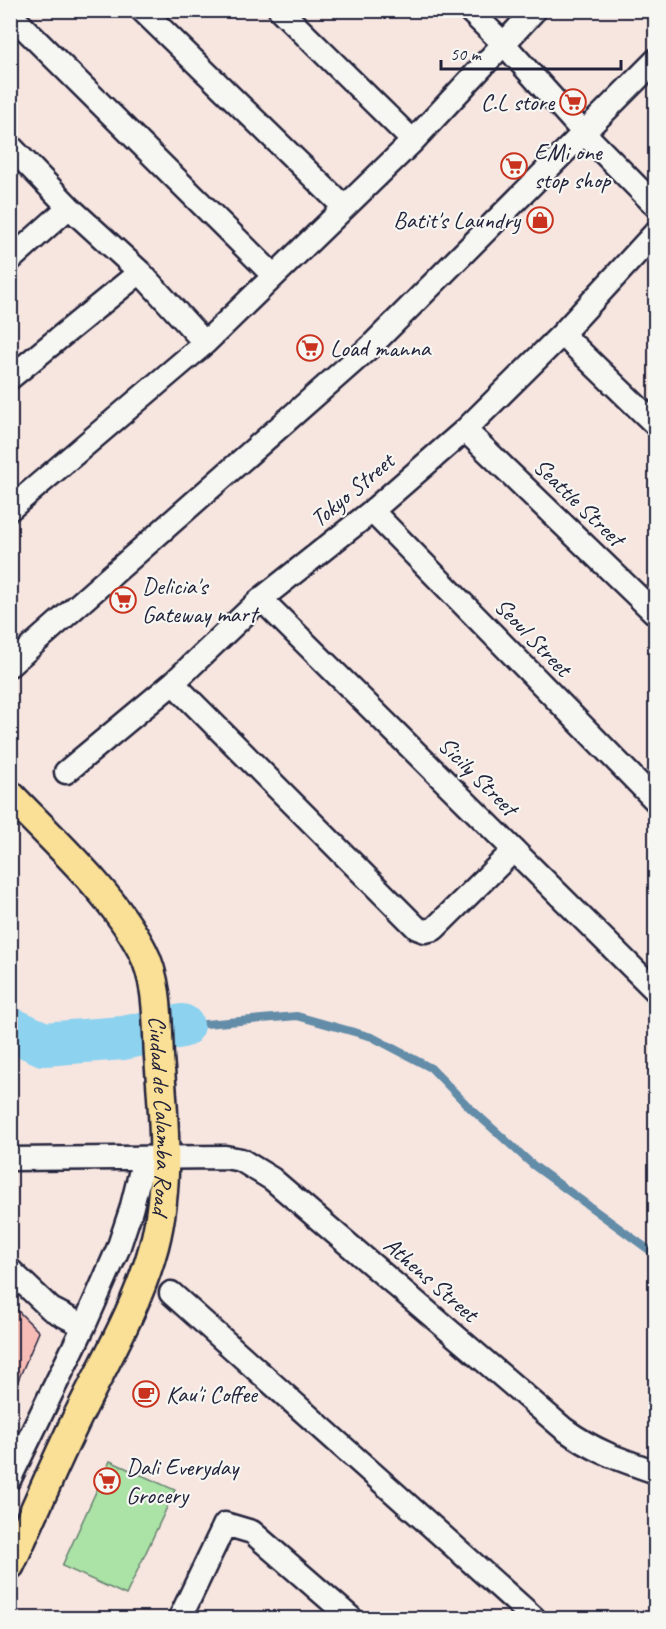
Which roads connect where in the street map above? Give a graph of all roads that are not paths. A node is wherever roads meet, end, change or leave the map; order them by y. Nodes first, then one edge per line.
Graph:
1 (142, 10) edge
2 (280, 10) edge
3 (469, 10) edge
4 (535, 10) edge
5 (10, 14) edge
6 (503, 44) junction
7 (656, 60) edge
8 (584, 133) junction
9 (413, 141) junction
10 (10, 146) edge
11 (656, 206) edge
12 (69, 207) junction
13 (344, 207) junction
14 (656, 232) edge
15 (10, 260) edge
16 (140, 272) junction
17 (274, 276) junction
18 (562, 334) junction
19 (205, 343) junction
20 (10, 378) edge
21 (656, 425) edge
22 (465, 430) junction
23 (10, 509) edge
24 (372, 511) junction
25 (261, 599) junction
26 (656, 614) edge
27 (10, 666) edge
28 (173, 683) junction
29 (66, 772) dead end
30 (10, 795) edge
31 (656, 801) edge
32 (514, 850) junction
33 (656, 991) edge
34 (154, 1158) junction
35 (10, 1159) edge
36 (10, 1270) edge
37 (171, 1293) dead end
38 (84, 1326) junction
39 (656, 1472) edge
40 (10, 1478) edge
41 (10, 1565) edge
42 (187, 1615) edge
43 (351, 1618) edge
44 (534, 1618) edge

1 - 13 street
2 - 9 street
3 - 6 street
4 - 6 street
5 - 17 street
6 - 8 street
6 - 9 street
7 - 8 street
8 - 11 street
8 - 27 street
9 - 13 street
10 - 12 street
12 - 15 street
12 - 16 street
13 - 17 street
14 - 18 street, Tokyo Street
16 - 19 street
16 - 20 street
17 - 19 street
18 - 21 street
18 - 22 street, Tokyo Street
19 - 23 street
22 - 24 street, Tokyo Street
22 - 26 street, Seattle Street
24 - 25 street, Tokyo Street
24 - 31 street, Seoul Street
25 - 28 street, Tokyo Street
25 - 32 street, Sicily Street
28 - 29 street, Tokyo Street
28 - 32 street
30 - 34 main road, Ciudad de Calamba Road
32 - 33 street, Sicily Street
34 - 35 street, Athens Street
34 - 38 street
34 - 39 street, Athens Street
34 - 41 main road, Ciudad de Calamba Road
36 - 38 street
37 - 44 street
38 - 40 street
42 - 43 street

